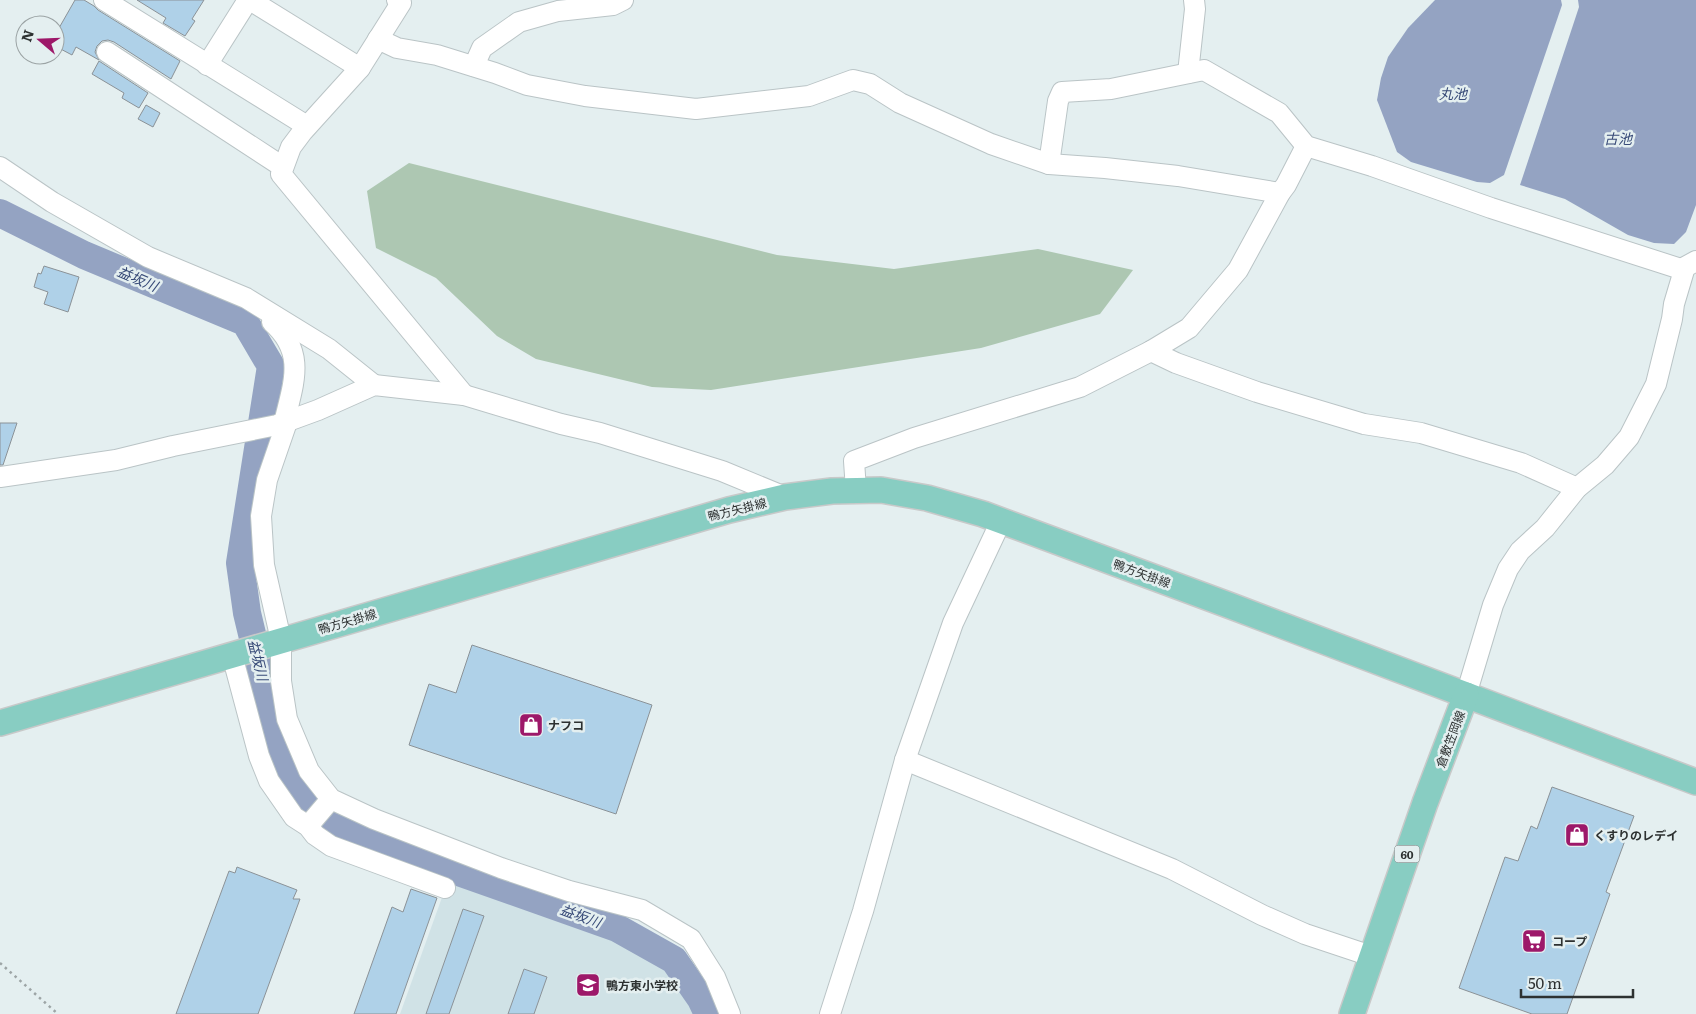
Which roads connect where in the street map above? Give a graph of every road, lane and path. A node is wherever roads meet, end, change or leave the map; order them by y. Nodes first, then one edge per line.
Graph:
1 (104, 0) edge
2 (249, 0) edge
3 (397, 0) edge
4 (623, 0) edge
5 (1194, 0) edge
6 (378, 39) junction
7 (107, 52) dead end
8 (208, 65) junction
9 (474, 66) junction
10 (360, 68) junction
11 (1188, 73) junction
12 (307, 126) junction
13 (1306, 146) junction
14 (1049, 164) junction
15 (283, 167) junction
16 (0, 168) edge
17 (1280, 193) junction
18 (1690, 267) edge
19 (246, 298) junction
20 (1151, 351) junction
21 (374, 384) junction
22 (464, 395) junction
23 (283, 424) junction
24 (0, 477) edge
25 (1577, 488) junction
26 (856, 490) junction
27 (784, 497) junction
28 (1001, 521) junction
29 (278, 642) junction
30 (238, 653) junction
31 (1466, 695) junction
32 (0, 723) edge
33 (905, 760) junction
34 (1696, 782) edge
35 (331, 799) junction
36 (308, 826) junction
37 (445, 888) dead end
38 (1371, 956) junction
39 (0, 963) edge
40 (58, 1014) edge
41 (730, 1014) edge
42 (830, 1014) edge
43 (1352, 1014) edge

1 - 8 street
2 - 8 street
2 - 10 street
3 - 6 street
4 - 9 street
5 - 11 street
6 - 9 street
6 - 10 street
7 - 15 street
8 - 12 street
9 - 14 street
10 - 12 street
11 - 13 street
11 - 14 street
12 - 15 street
13 - 17 street
13 - 18 street
14 - 17 street
15 - 22 street
16 - 19 street
17 - 20 street
18 - 25 street
19 - 21 street
19 - 23 street
20 - 25 street
20 - 26 street
21 - 22 street
21 - 23 street
22 - 27 street
23 - 24 street
23 - 29 street
25 - 31 street
26 - 27 main road, 鴨方矢掛線
26 - 28 main road, 鴨方矢掛線
27 - 29 main road, 鴨方矢掛線
28 - 31 main road, 鴨方矢掛線
28 - 33 street
29 - 30 main road, 鴨方矢掛線
29 - 35 street
30 - 32 main road, 鴨方矢掛線
30 - 36 street
31 - 34 main road, 倉敷笠岡線
31 - 38 main road, 倉敷笠岡線 / 60
33 - 38 street
33 - 42 street
35 - 36 street
35 - 41 street
36 - 37 street
38 - 43 main road, 倉敷笠岡線 / 60
39 - 40 path

